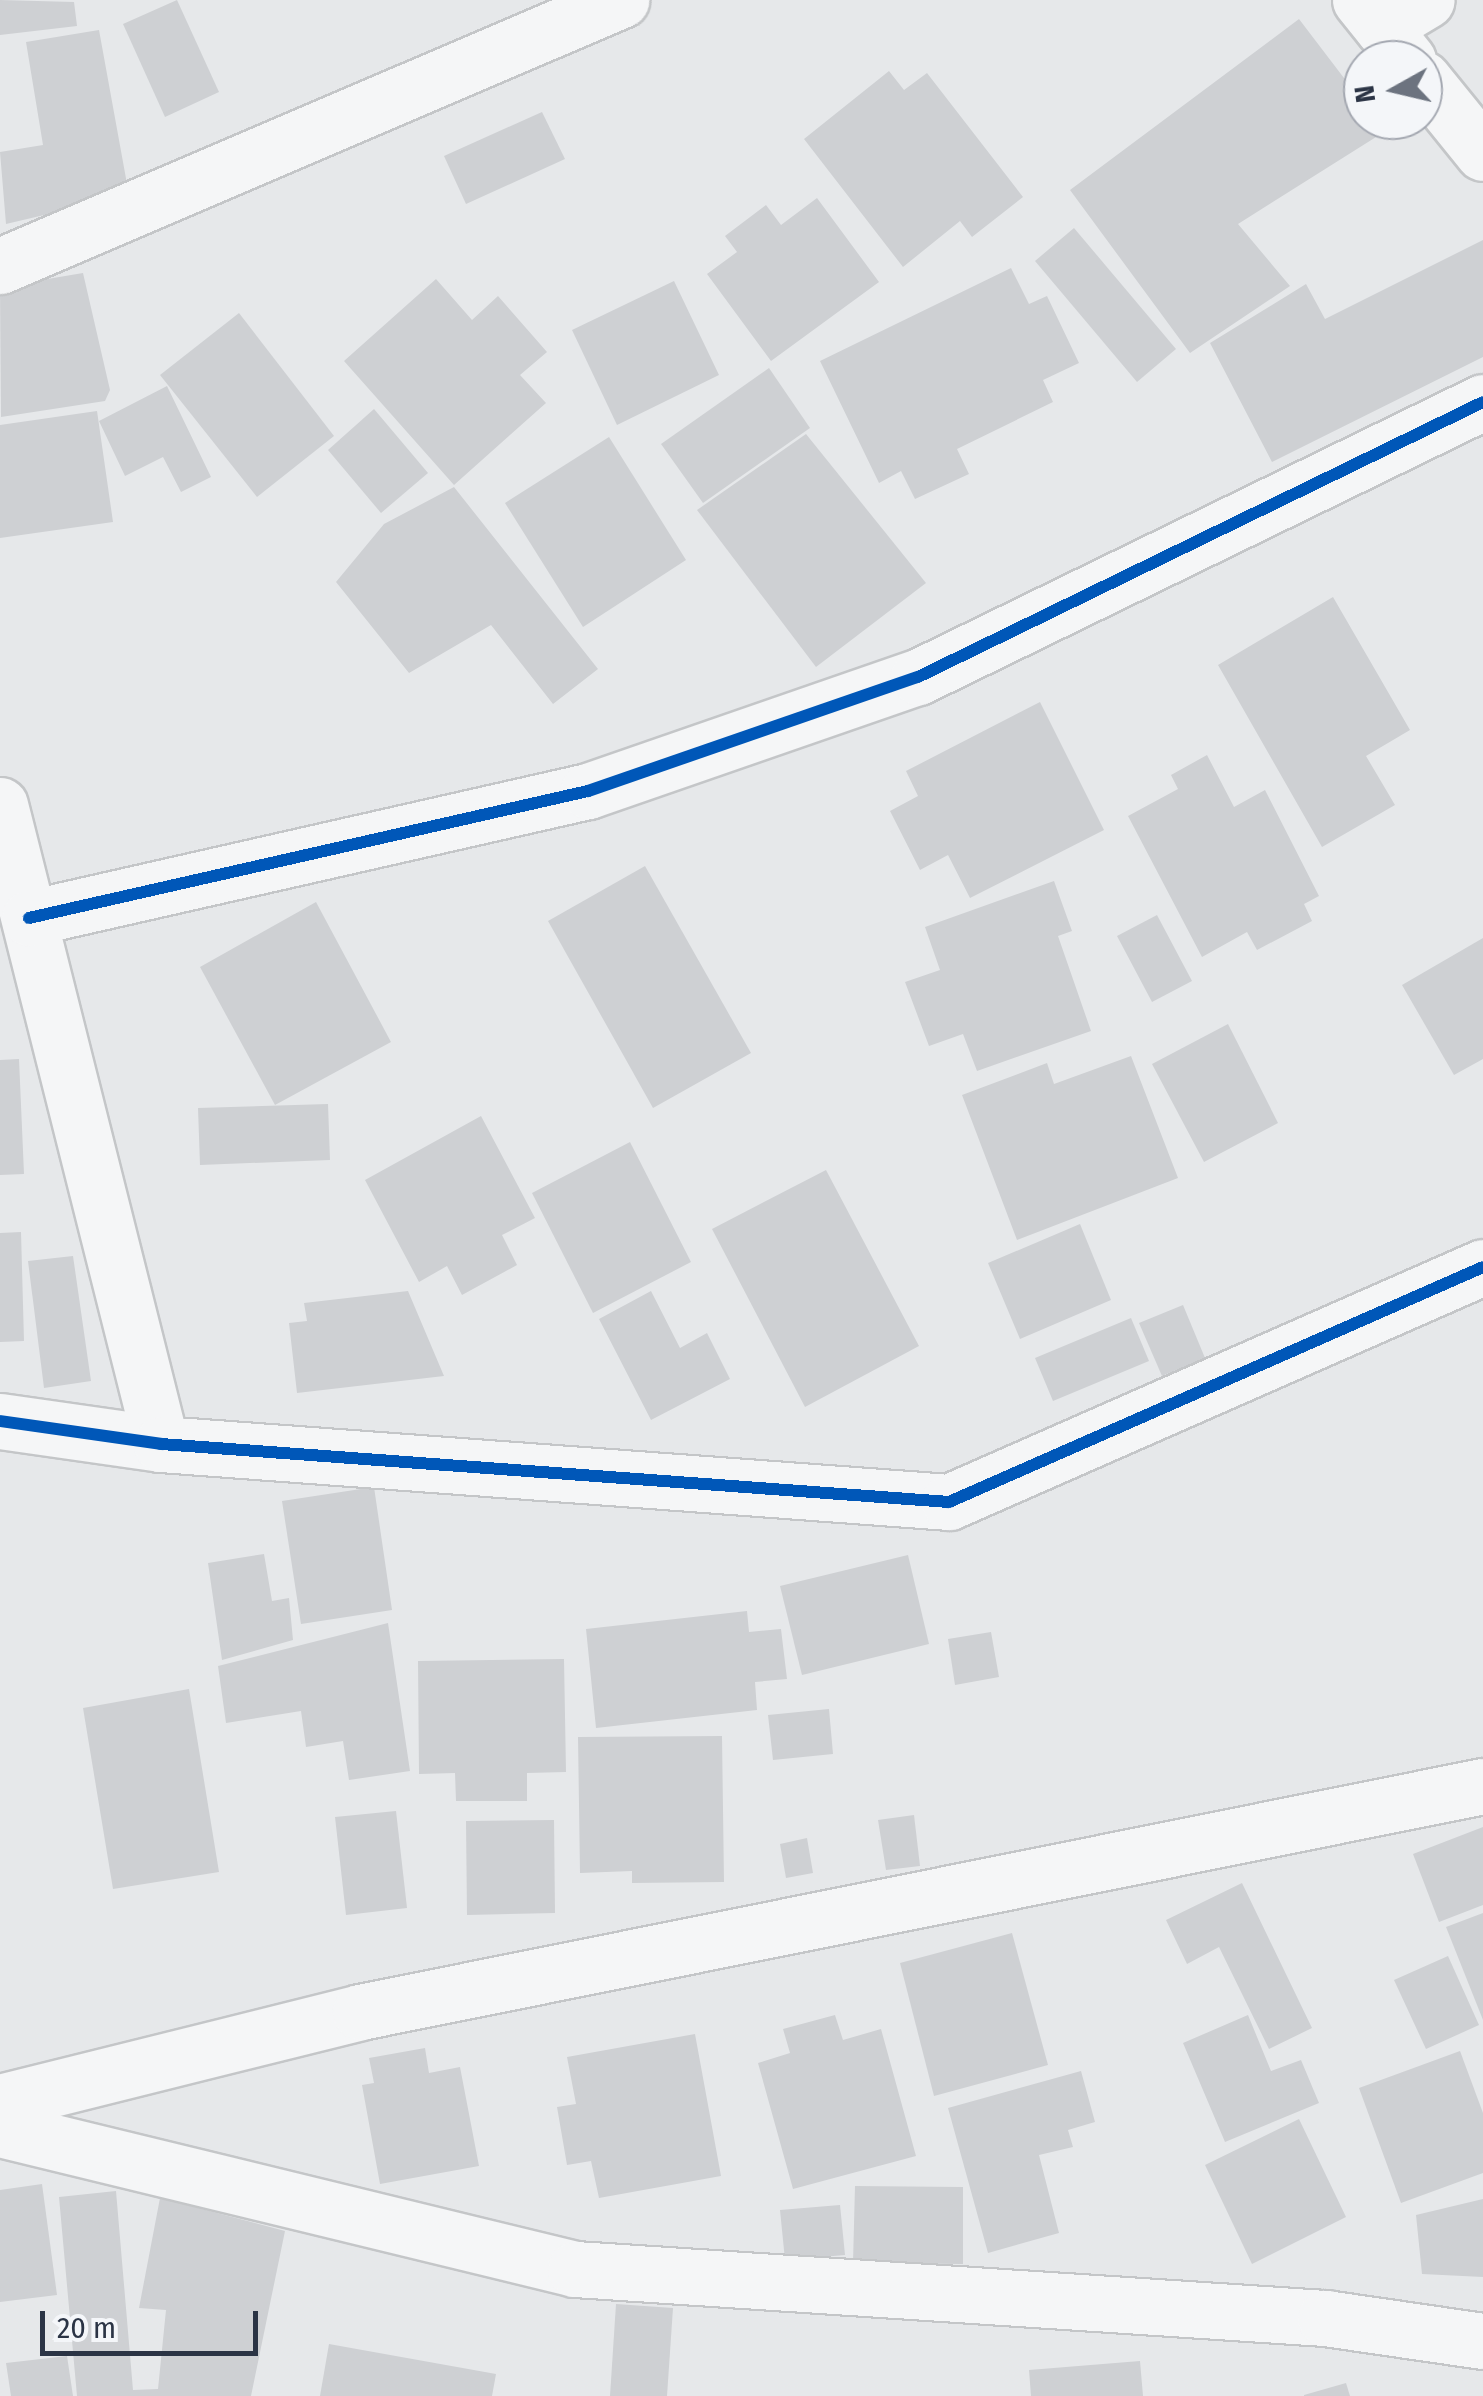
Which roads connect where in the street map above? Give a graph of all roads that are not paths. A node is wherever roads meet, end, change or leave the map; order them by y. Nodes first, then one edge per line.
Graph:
1 (620, 0) edge
2 (1443, 103) edge
3 (1483, 153) edge
4 (0, 266) edge
5 (1483, 402) edge
6 (0, 805) edge
7 (29, 918) junction
8 (1483, 1267) edge
9 (0, 1421) edge
10 (161, 1444) junction
11 (1483, 1786) edge
12 (0, 2102) edge
13 (0, 2129) edge
14 (1483, 2341) edge

1 - 4 street
2 - 3 street
5 - 7 street
6 - 7 street
7 - 10 street
8 - 10 street
9 - 10 street
11 - 12 street
13 - 14 street

